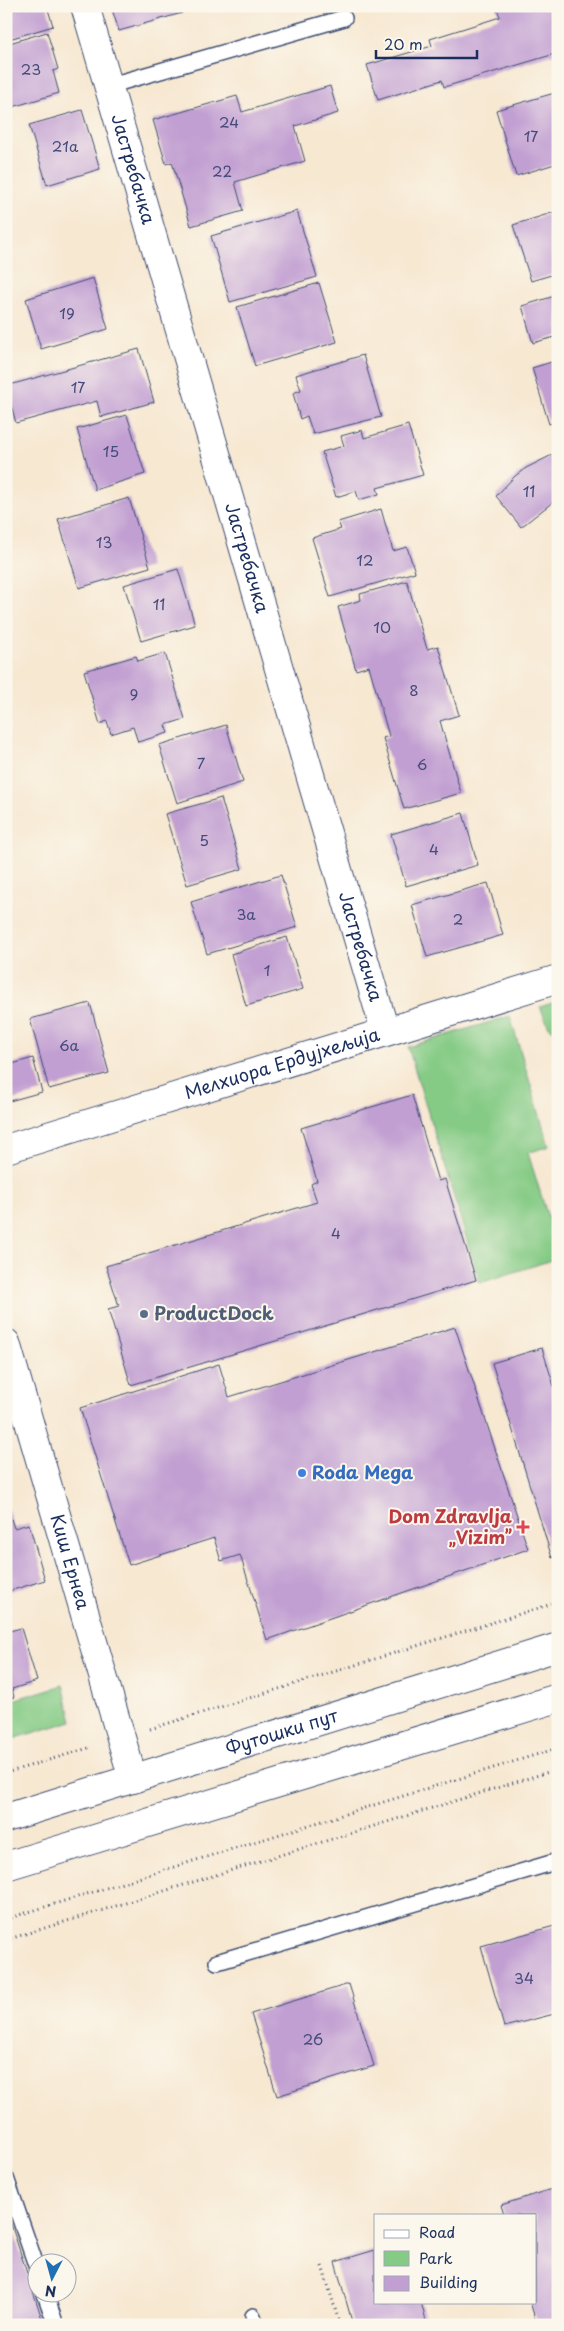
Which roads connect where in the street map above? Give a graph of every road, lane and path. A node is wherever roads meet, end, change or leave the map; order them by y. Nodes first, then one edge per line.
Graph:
1 (85, 6) edge
2 (344, 18) dead end
3 (108, 86) junction
4 (558, 979) edge
5 (385, 1031) junction
6 (6, 1149) edge
7 (6, 1343) edge
8 (558, 1602) edge
9 (558, 1647) edge
10 (558, 1698) edge
11 (122, 1738) junction
12 (558, 1748) edge
13 (558, 1769) edge
14 (6, 1774) edge
15 (134, 1778) junction
16 (6, 1818) edge
17 (558, 1861) edge
18 (6, 1866) edge
19 (6, 1919) edge
20 (6, 1940) edge
21 (217, 1962) dead end
22 (6, 2178) edge
23 (32, 2254) edge
24 (322, 2266) dead end
25 (49, 2304) edge
26 (56, 2325) edge
27 (340, 2325) edge

1 - 3 street, Јастребачка
2 - 3 lane
3 - 5 street, Јастребачка
4 - 5 street, Мелхиора Ердујхељија
5 - 6 street, Мелхиора Ердујхељија
7 - 11 street, Киш Ернеа
8 - 11 path
9 - 15 street, Футошки пут
10 - 18 street
11 - 14 path
11 - 15 street, Киш Ернеа
12 - 19 path
13 - 20 path
15 - 16 street, Футошки пут
17 - 21 lane
22 - 23 lane
24 - 27 path
25 - 26 lane

